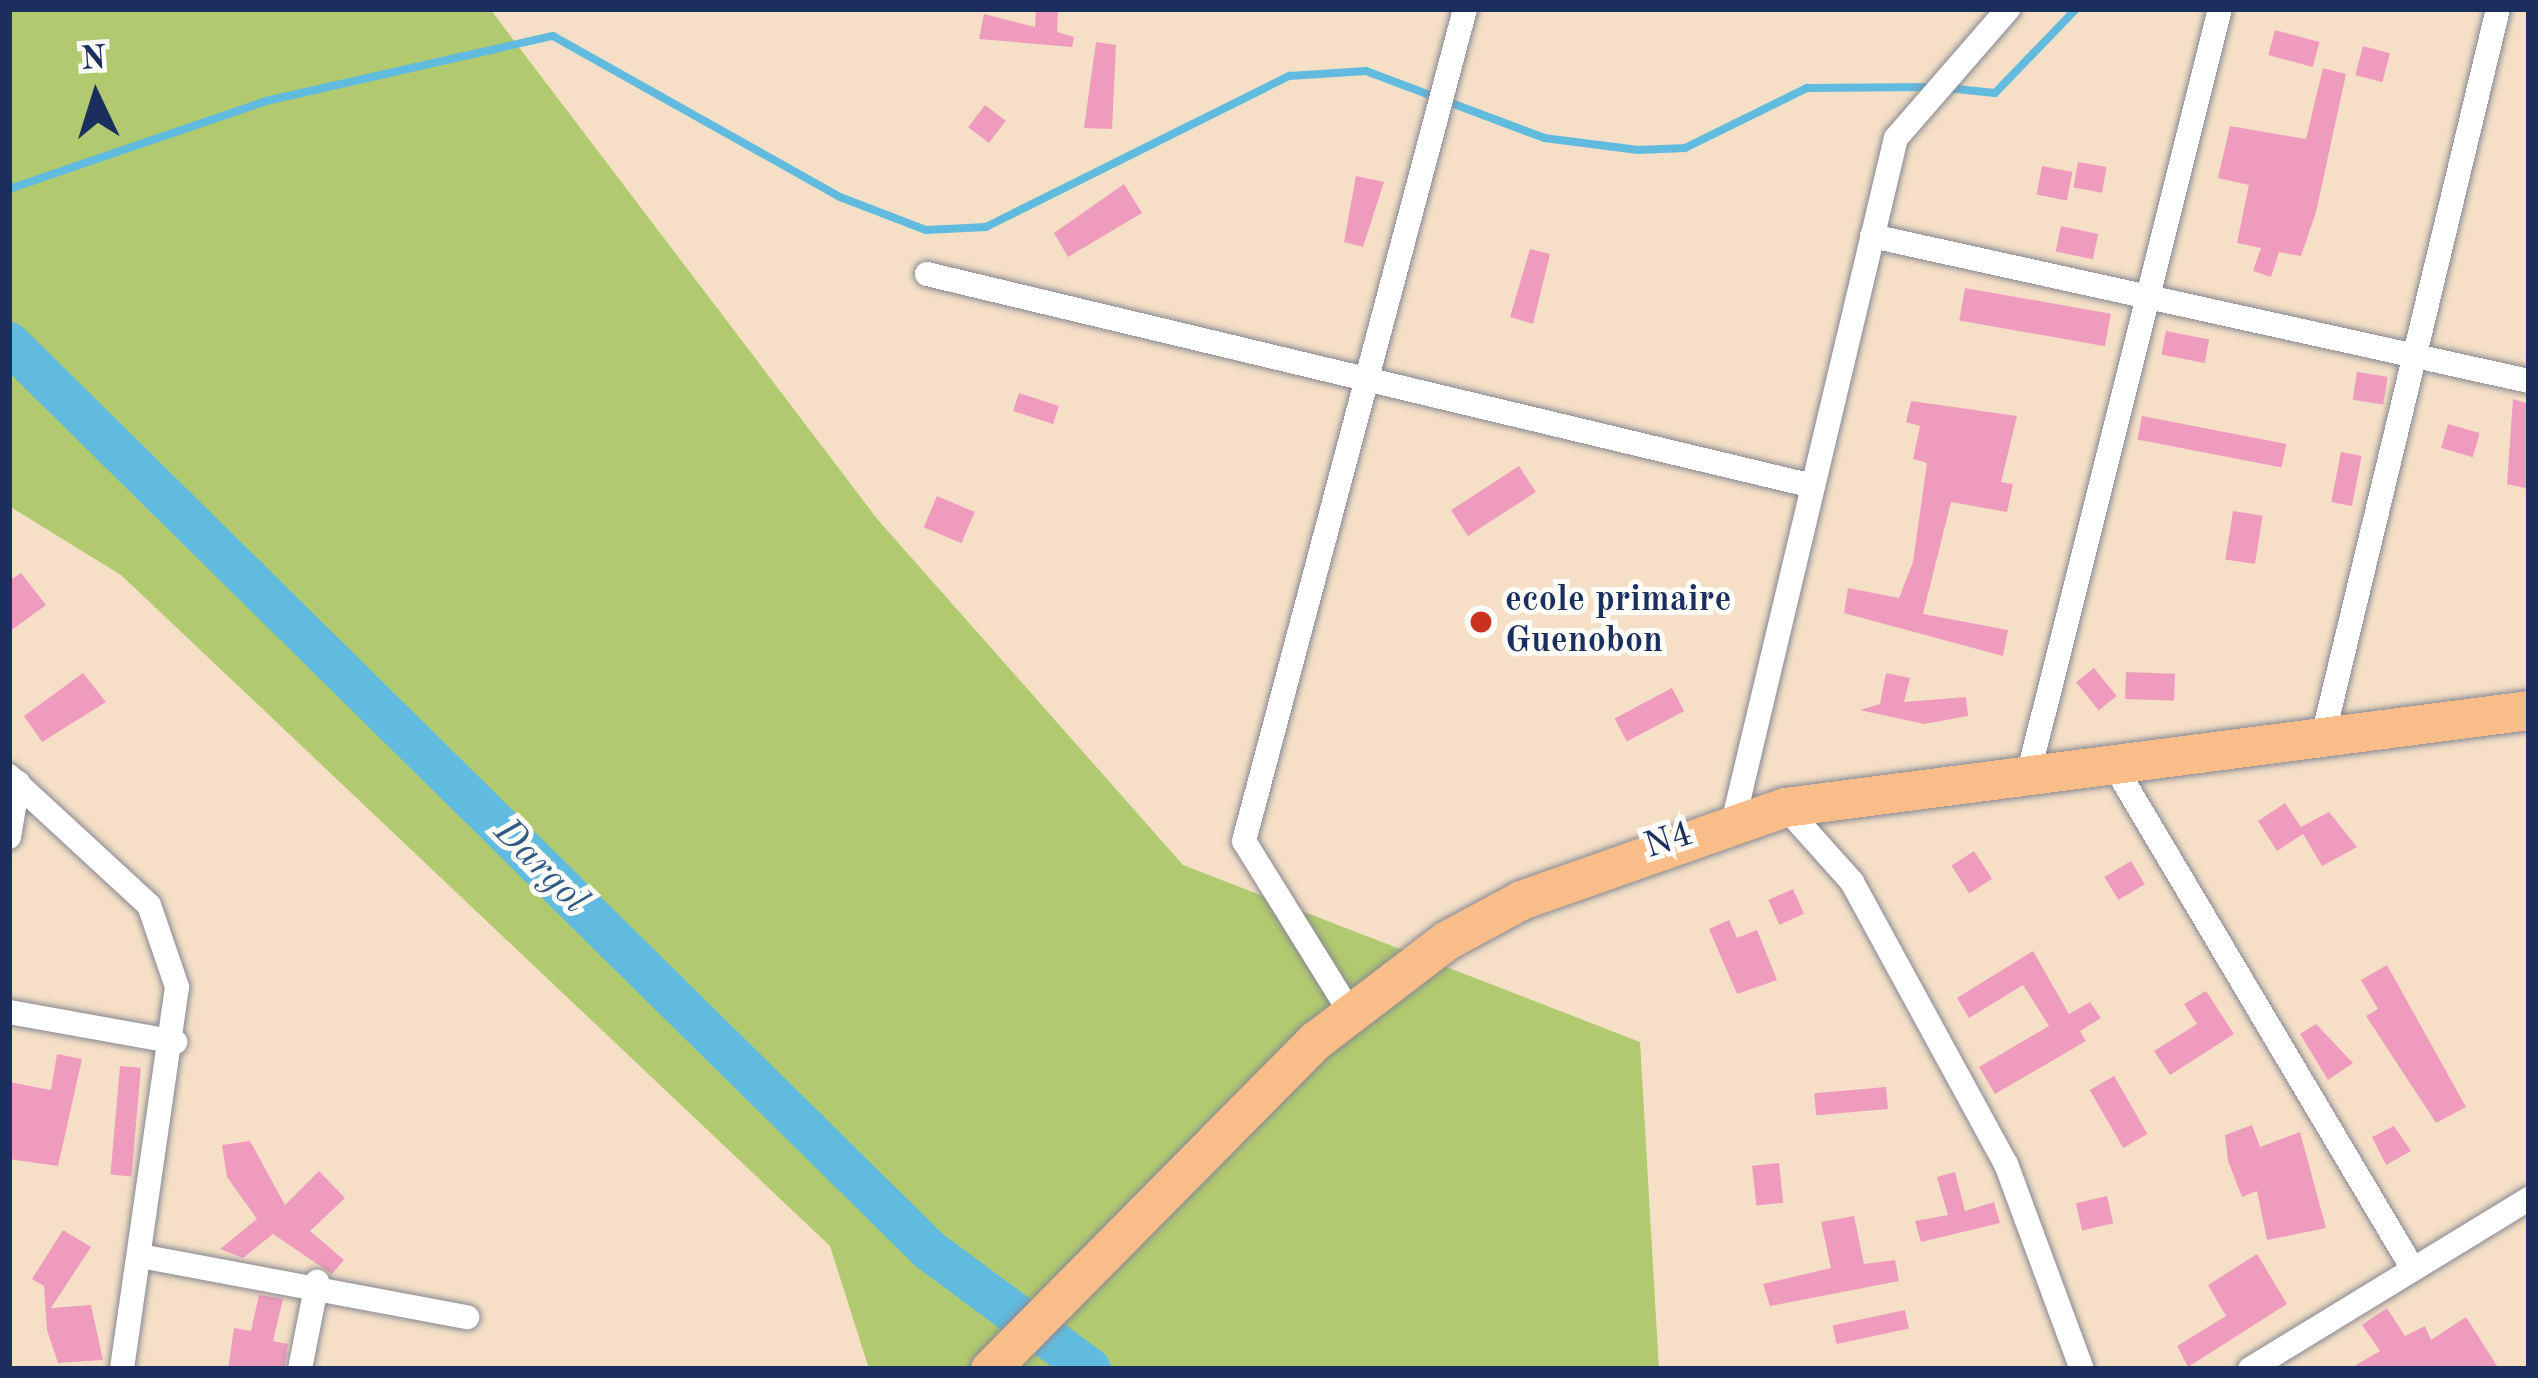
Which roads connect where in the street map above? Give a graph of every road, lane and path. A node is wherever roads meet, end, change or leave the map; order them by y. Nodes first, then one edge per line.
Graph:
1 (1465, 9) edge
2 (2008, 9) edge
3 (2220, 9) edge
4 (2498, 9) edge
5 (1872, 236) junction
6 (927, 274) dead end
7 (2147, 300) junction
8 (2420, 359) junction
9 (1366, 381) junction
10 (2529, 381) edge
11 (1813, 486) junction
12 (2529, 710) edge
13 (2321, 745) junction
14 (2115, 767) junction
15 (2028, 776) junction
16 (13, 780) edge
17 (1785, 807) junction
18 (1733, 823) junction
19 (9, 837) edge
20 (9, 1012) edge
21 (1350, 1012) junction
22 (175, 1042) junction
23 (2529, 1199) edge
24 (140, 1256) junction
25 (2413, 1270) junction
26 (317, 1282) junction
27 (467, 1317) dead end
28 (122, 1369) edge
29 (300, 1369) edge
30 (990, 1369) edge
31 (2081, 1369) edge
32 (2250, 1369) edge

1 - 9 street
2 - 5 street
3 - 7 street
4 - 8 street
5 - 7 street
5 - 11 street
6 - 9 street
7 - 8 street
7 - 15 street
8 - 10 street
8 - 13 street
9 - 11 street
9 - 21 street
11 - 18 street
12 - 13 main road, N4
13 - 14 main road, N4
14 - 15 main road, N4
14 - 25 street
15 - 17 main road, N4
16 - 19 street
16 - 22 street
17 - 18 main road, N4
17 - 31 street
18 - 21 main road, N4
20 - 22 street
21 - 30 main road, N4
22 - 24 street
23 - 25 street
24 - 26 street
24 - 28 street
25 - 32 street
26 - 27 street
26 - 29 street

